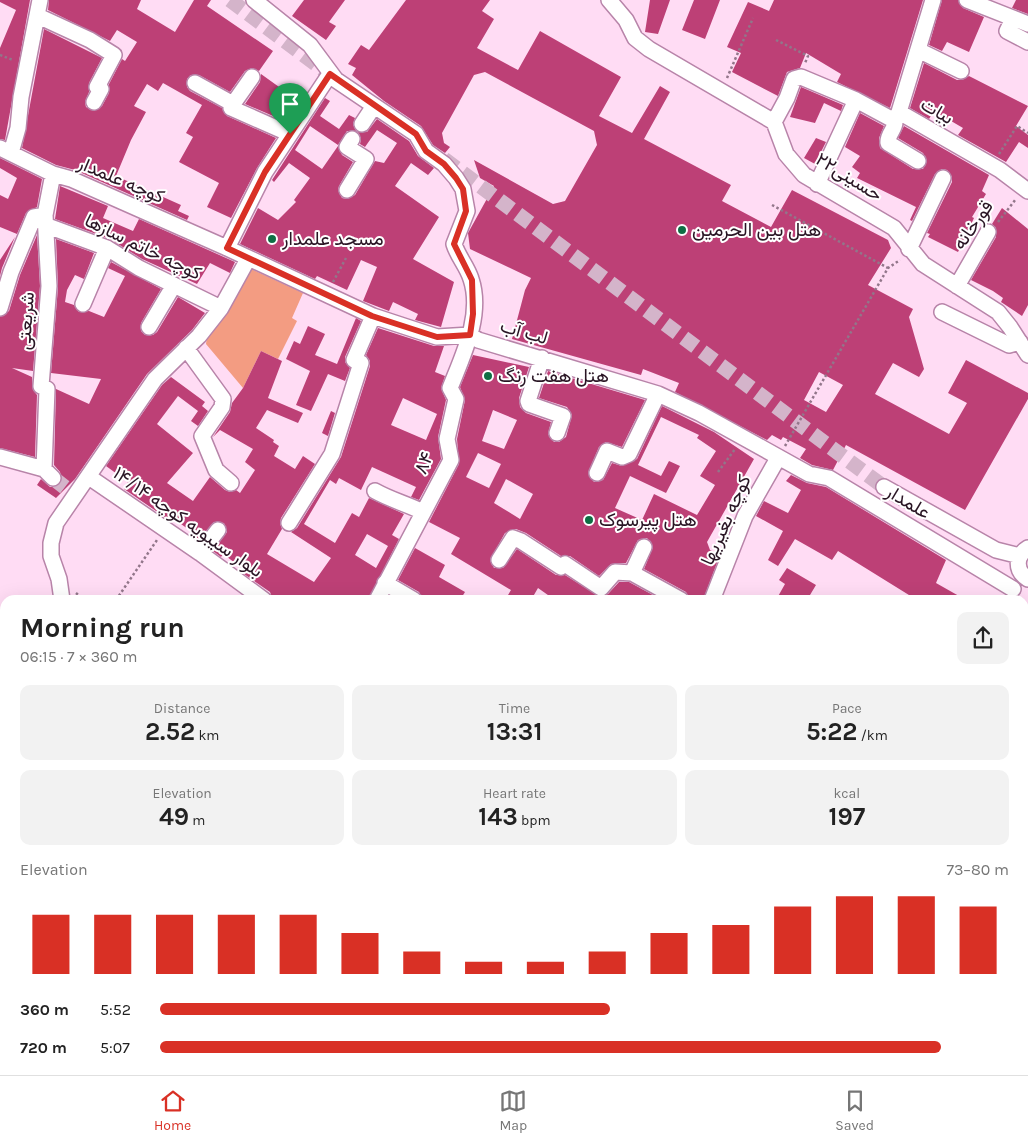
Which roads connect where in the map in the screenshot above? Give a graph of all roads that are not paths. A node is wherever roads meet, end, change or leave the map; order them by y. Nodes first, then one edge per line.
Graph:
1 (40, 0) edge
2 (254, 0) edge
3 (609, 0) edge
4 (625, 0) edge
5 (933, 0) edge
6 (967, 0) edge
7 (38, 16) junction
8 (1013, 19) junction
9 (626, 20) junction
10 (1028, 24) edge
11 (1028, 42) edge
12 (918, 50) junction
13 (961, 71) dead end
14 (330, 74) junction
15 (252, 77) dead end
16 (195, 84) dead end
17 (856, 100) junction
18 (94, 102) dead end
19 (233, 104) junction
20 (374, 106) junction
21 (897, 117) junction
22 (774, 122) junction
23 (362, 124) dead end
24 (290, 134) junction
25 (352, 139) dead end
26 (6, 151) edge
27 (918, 161) dead end
28 (53, 174) junction
29 (944, 178) dead end
30 (817, 184) junction
31 (347, 190) dead end
32 (1026, 190) edge
33 (45, 220) junction
34 (988, 232) road end
35 (107, 248) junction
36 (227, 248) junction
37 (911, 251) junction
38 (248, 259) junction
39 (174, 285) junction
40 (957, 286) junction
41 (82, 304) dead end
42 (0, 308) edge
43 (221, 308) junction
44 (942, 312) dead end
45 (372, 316) junction
46 (149, 327) dead end
47 (470, 335) junction
48 (186, 348) junction
49 (1026, 350) edge
50 (542, 358) junction
51 (658, 394) junction
52 (557, 433) dead end
53 (0, 456) edge
54 (778, 458) junction
55 (597, 473) dead end
56 (89, 477) junction
57 (232, 483) dead end
58 (884, 487) tunnel mouth
59 (375, 491) dead end
60 (423, 512) junction
61 (289, 523) dead end
62 (218, 530) dead end
63 (644, 548) dead end
64 (1024, 552) edge
65 (200, 553) junction
66 (499, 560) dead end
67 (632, 573) junction
68 (1025, 577) edge
69 (385, 583) junction
70 (61, 595) edge
71 (257, 595) edge
72 (379, 595) edge
73 (405, 595) edge
74 (672, 595) edge
75 (717, 595) edge
76 (1011, 595) edge

1 - 7 street
2 - 14 street, ۸۴
3 - 9 street
4 - 9 street
5 - 12 street, بیات
6 - 8 street
7 - 18 street
7 - 26 street
8 - 10 street
8 - 11 street
9 - 22 street
12 - 13 street
12 - 21 street, بیات
14 - 20 street, ۸۴
14 - 24 street
15 - 19 street
16 - 19 street
17 - 21 street
17 - 22 street
17 - 30 street
19 - 24 street
20 - 23 street
20 - 47 street, ۸۴
21 - 27 street
21 - 32 street, بیات
22 - 30 street, حسینی۲۲
24 - 36 street
25 - 31 street
26 - 28 street, کوچه علمدار
28 - 33 street, شریعتی
28 - 36 street, کوچه علمدار
29 - 37 street
30 - 37 street, حسینی۲۲
33 - 35 street, کوچه خاتم سازها
33 - 42 street
33 - 53 street, شریعتی
34 - 40 street, قورخانه
35 - 39 street, کوچه خاتم سازها
35 - 41 street
36 - 38 street, لب آب
37 - 40 street, حسینی۲۲
38 - 43 street
38 - 45 street, لب آب
39 - 43 street, کوچه خاتم سازها
39 - 46 street
40 - 49 street, حسینی۲۲
43 - 48 street
44 - 49 street
45 - 47 street, لب آب
45 - 61 street
47 - 50 street, لب آب
47 - 60 street, ۸۴
48 - 56 street
48 - 57 street
50 - 51 street, لب آب
50 - 52 street
51 - 54 street, لب آب
51 - 55 street
54 - 75 street, کوچه بغیریها
54 - 76 street, علمدار
56 - 65 street, بلوار سیبویه کوچه ۱۴/۱۴
56 - 70 street
58 - 64 street
59 - 60 street
60 - 69 street, ۸۴
62 - 65 street
63 - 67 street
64 - 68 street
65 - 71 street, بلوار سیبویه کوچه ۱۴/۱۴
66 - 67 street
67 - 74 street
68 - 76 street
69 - 72 street, ۸۴
69 - 73 street

